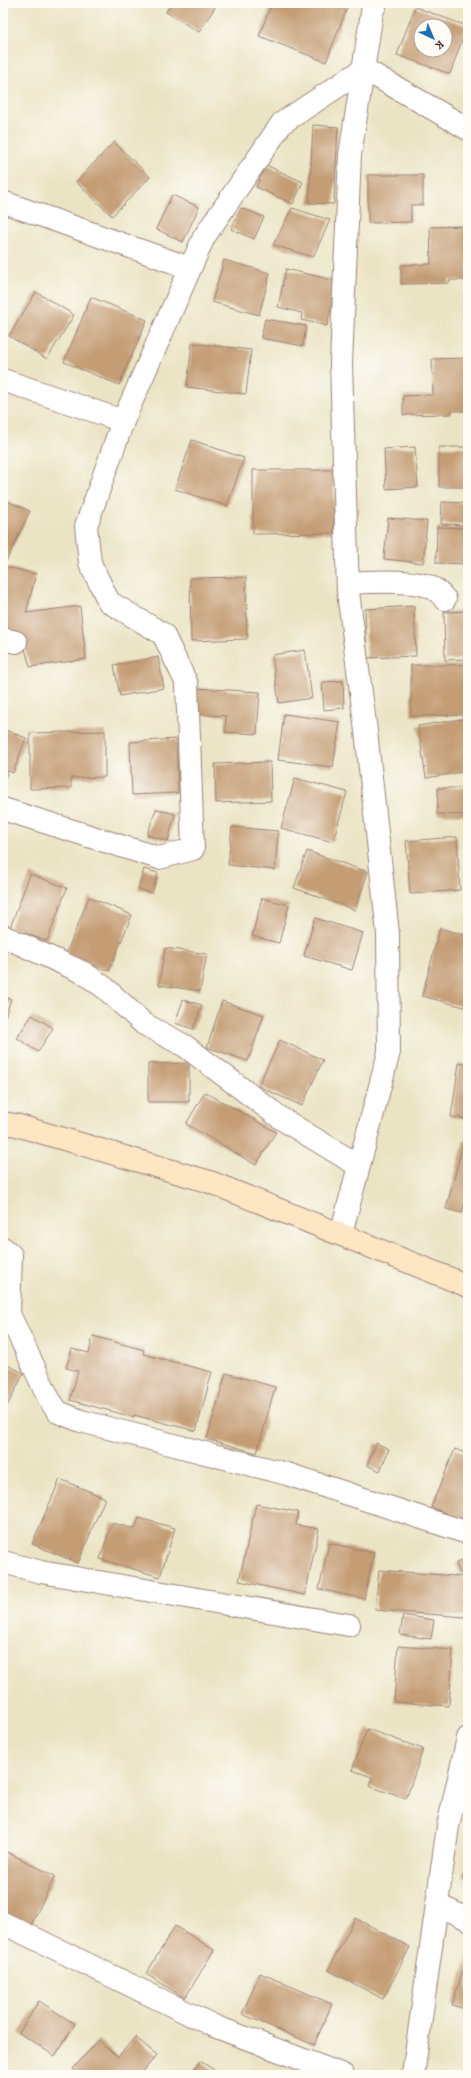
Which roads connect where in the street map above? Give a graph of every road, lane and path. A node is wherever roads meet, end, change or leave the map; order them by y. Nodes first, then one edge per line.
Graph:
1 (376, 3) edge
2 (364, 69) junction
3 (468, 130) edge
4 (3, 202) edge
5 (190, 268) junction
6 (3, 380) edge
7 (123, 421) junction
8 (348, 583) junction
9 (445, 599) dead end
10 (3, 809) edge
11 (3, 936) edge
12 (3, 1123) edge
13 (359, 1166) junction
14 (341, 1234) junction
15 (3, 1248) edge
16 (468, 1286) edge
17 (468, 1533) edge
18 (3, 1562) edge
19 (348, 1625) dead end
20 (468, 1738) edge
21 (437, 1905) junction
22 (468, 1919) edge
23 (3, 1923) edge
24 (343, 2075) edge
25 (413, 2075) edge

1 - 2 street
2 - 3 street
2 - 5 street
2 - 8 street
4 - 5 street
5 - 7 street
6 - 7 street
7 - 10 street
8 - 9 street
8 - 13 street
11 - 13 street
12 - 14 street
13 - 14 street
14 - 16 street
15 - 17 street
18 - 19 street
20 - 21 street
21 - 22 street
21 - 25 street
23 - 24 street

